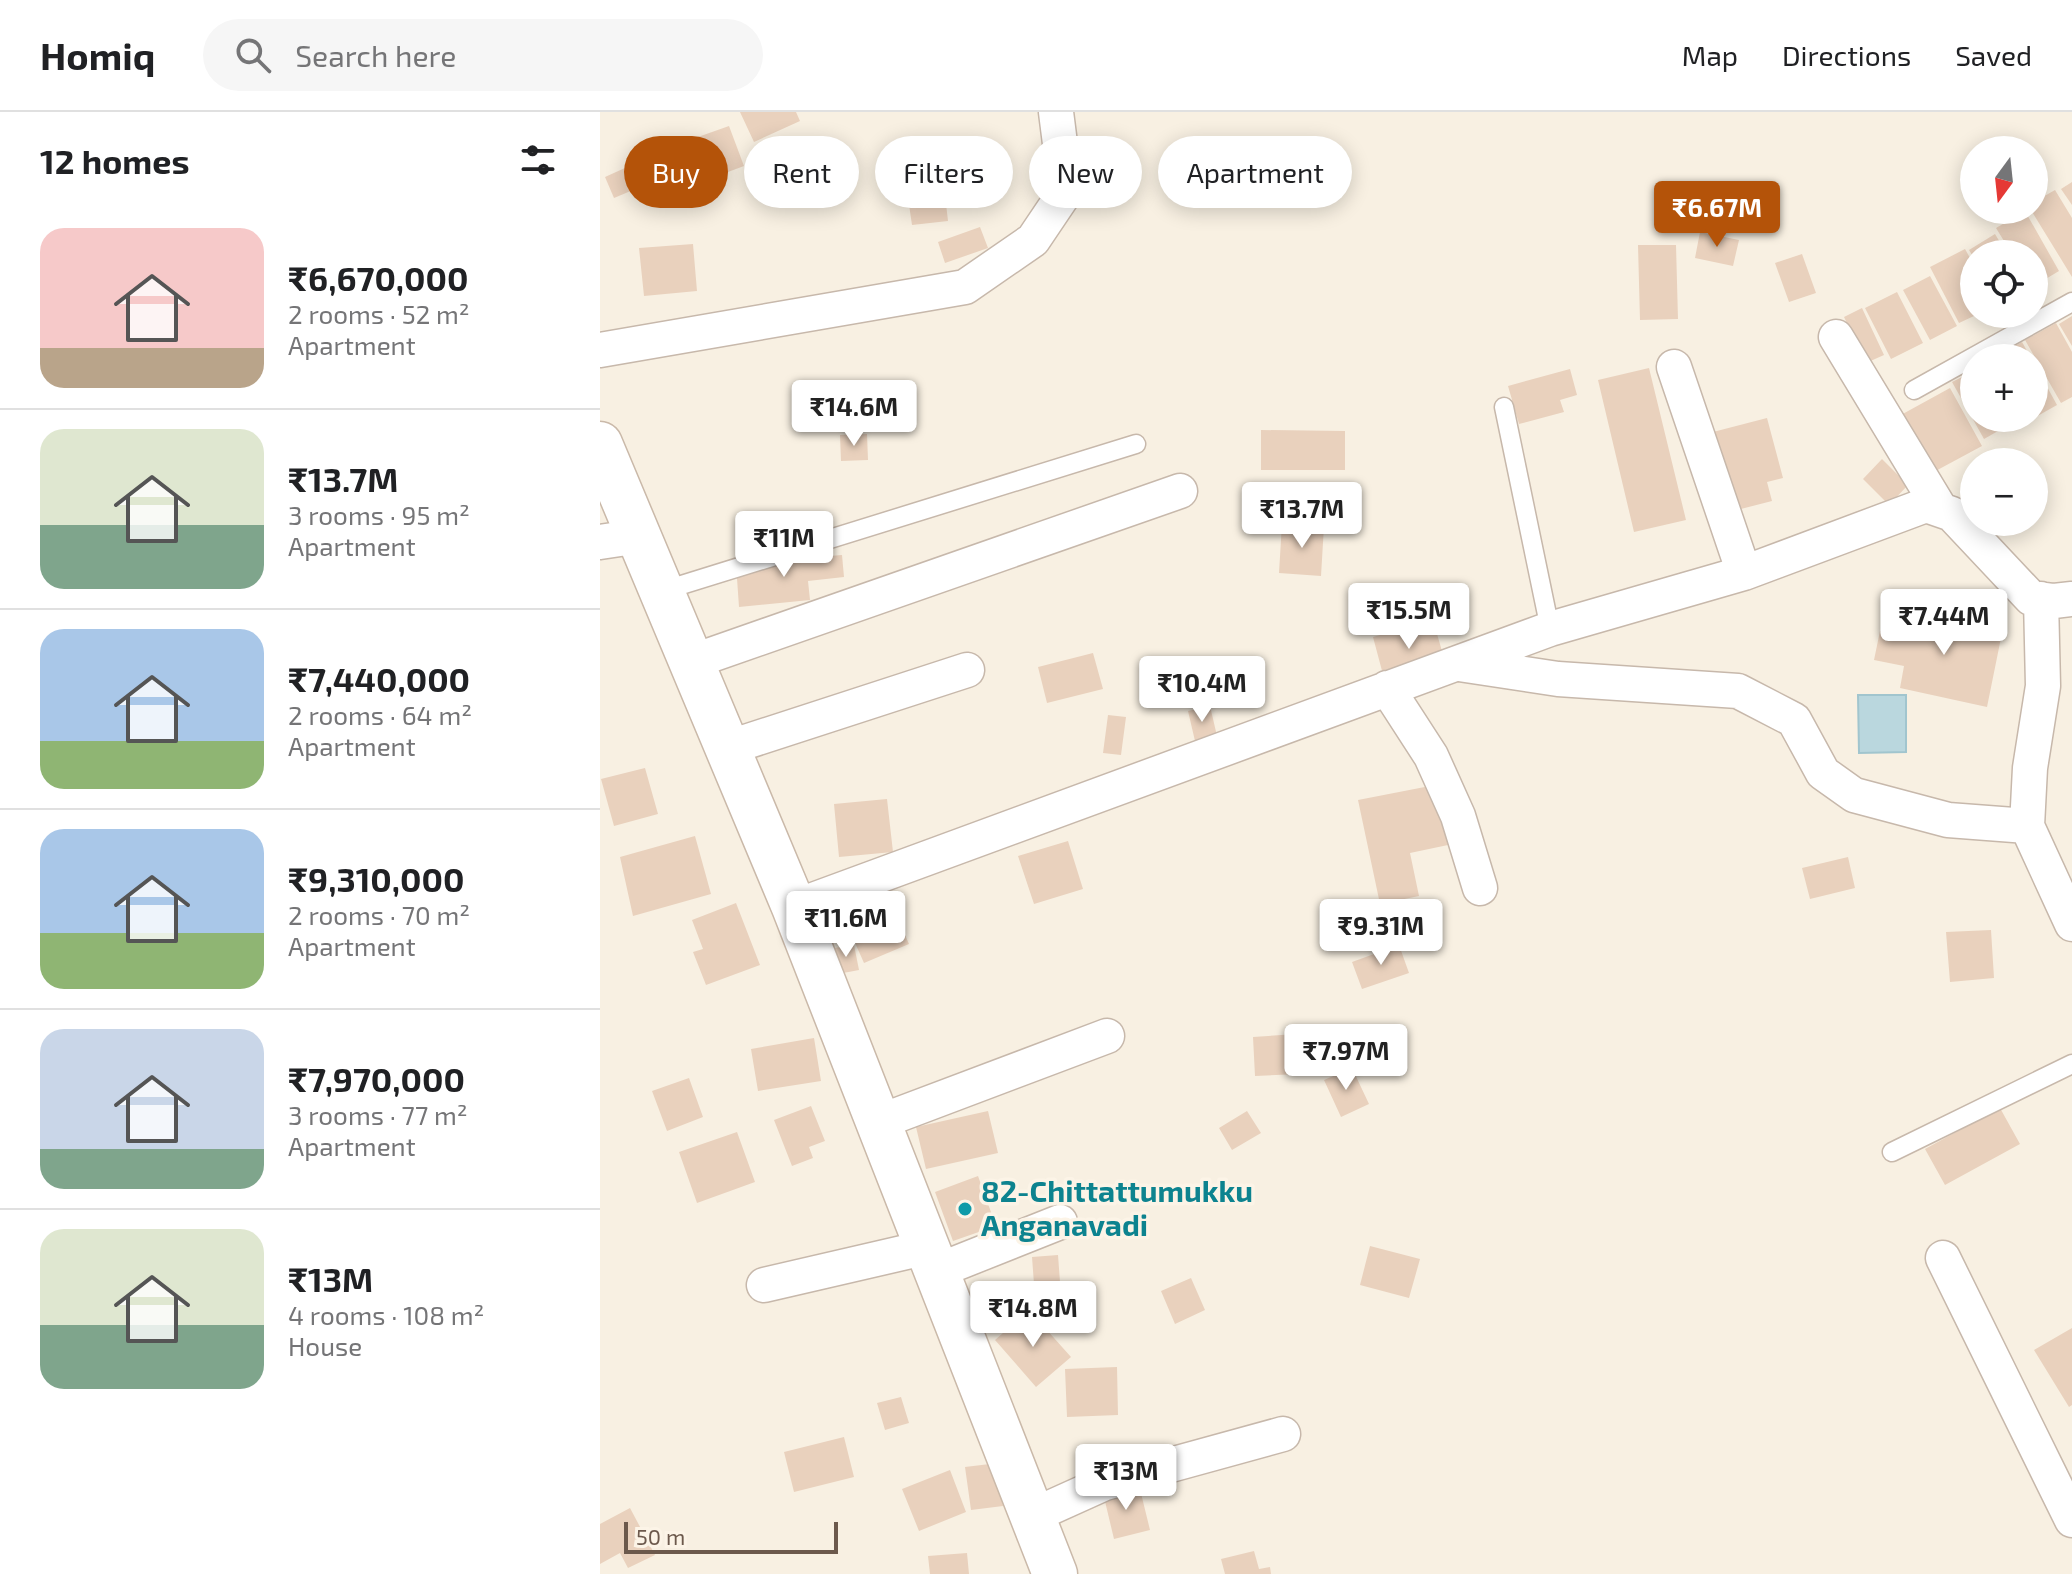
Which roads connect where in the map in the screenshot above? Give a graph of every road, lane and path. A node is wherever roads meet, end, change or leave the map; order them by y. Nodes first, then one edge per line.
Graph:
1 (1056, 112) edge
2 (2072, 302) edge
3 (1836, 337) dead end
4 (600, 350) edge
5 (1674, 367) dead end
6 (1914, 390) dead end
7 (1504, 407) dead end
8 (600, 444) edge
9 (1136, 444) dead end
10 (1180, 491) dead end
11 (1939, 507) junction
12 (620, 539) edge
13 (1744, 573) junction
14 (662, 591) junction
15 (2056, 599) edge
16 (1550, 629) junction
17 (691, 662) junction
18 (1454, 664) junction
19 (967, 670) dead end
20 (1387, 688) junction
21 (727, 748) junction
22 (2027, 826) junction
23 (1480, 888) dead end
24 (794, 907) junction
25 (2072, 924) edge
26 (1107, 1036) dead end
27 (2072, 1064) edge
28 (879, 1122) junction
29 (1892, 1152) dead end
30 (1060, 1222) dead end
31 (1943, 1258) dead end
32 (933, 1259) junction
33 (764, 1285) dead end
34 (1283, 1434) dead end
35 (1034, 1515) junction
36 (2072, 1520) edge
37 (1055, 1574) edge

1 - 4 street
2 - 6 lane
3 - 11 street
5 - 13 street
7 - 16 lane
8 - 12 main road
9 - 14 lane
10 - 17 street
11 - 13 street
11 - 15 street
12 - 14 main road
13 - 16 street
14 - 17 main road
15 - 22 street
16 - 18 street
17 - 21 main road
18 - 20 street
18 - 22 street
19 - 21 street
20 - 23 street
20 - 24 street
21 - 24 main road
22 - 25 street
24 - 28 main road
26 - 28 street
27 - 29 lane
28 - 32 main road
30 - 32 street
31 - 36 street
32 - 33 street
32 - 35 main road
34 - 35 street
35 - 37 main road

